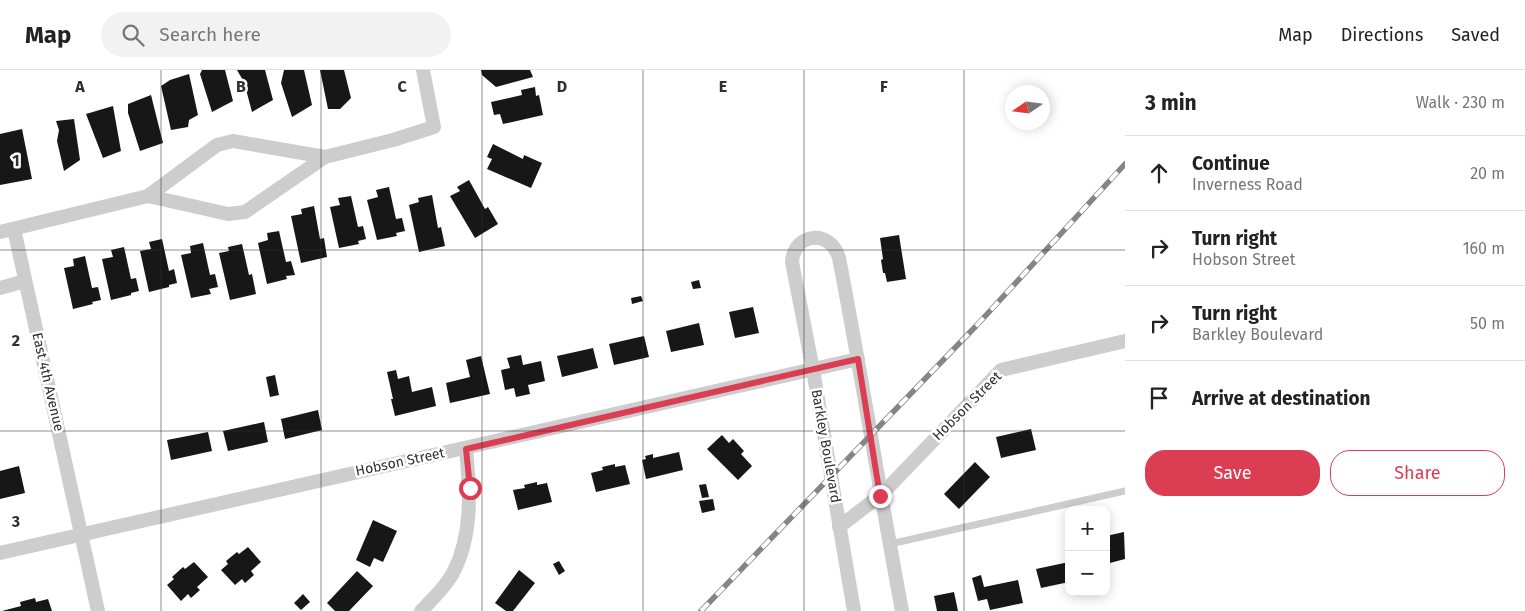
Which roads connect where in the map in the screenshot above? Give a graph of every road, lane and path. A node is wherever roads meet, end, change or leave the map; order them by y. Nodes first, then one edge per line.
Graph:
1 (423, 70) edge
2 (325, 157) junction
3 (148, 196) junction
4 (7, 230) edge
5 (25, 282) junction
6 (0, 288) edge
7 (1125, 342) edge
8 (858, 359) junction
9 (813, 370) junction
10 (466, 449) junction
11 (1125, 491) edge
12 (880, 496) junction
13 (839, 527) junction
14 (82, 536) junction
15 (889, 544) junction
16 (0, 553) edge
17 (98, 611) edge
18 (421, 611) edge
19 (854, 611) edge
20 (902, 611) edge

1 - 2 street
2 - 3 street
2 - 3 street
3 - 4 street
4 - 5 street, East 4th Avenue
5 - 6 street
5 - 14 street, East 4th Avenue
7 - 12 street, Hobson Street
8 - 9 street, Hobson Street
8 - 9 street, Barkley Boulevard
8 - 12 street, Barkley Boulevard
9 - 10 street, Hobson Street
9 - 13 street, Barkley Boulevard
10 - 14 street, Hobson Street
10 - 18 street
11 - 15 lane
12 - 13 street, Hobson Street
12 - 15 street, Barkley Boulevard
13 - 19 street, Barkley Boulevard
14 - 16 street, Hobson Street
14 - 17 street, East 4th Avenue
15 - 20 street, Barkley Boulevard

